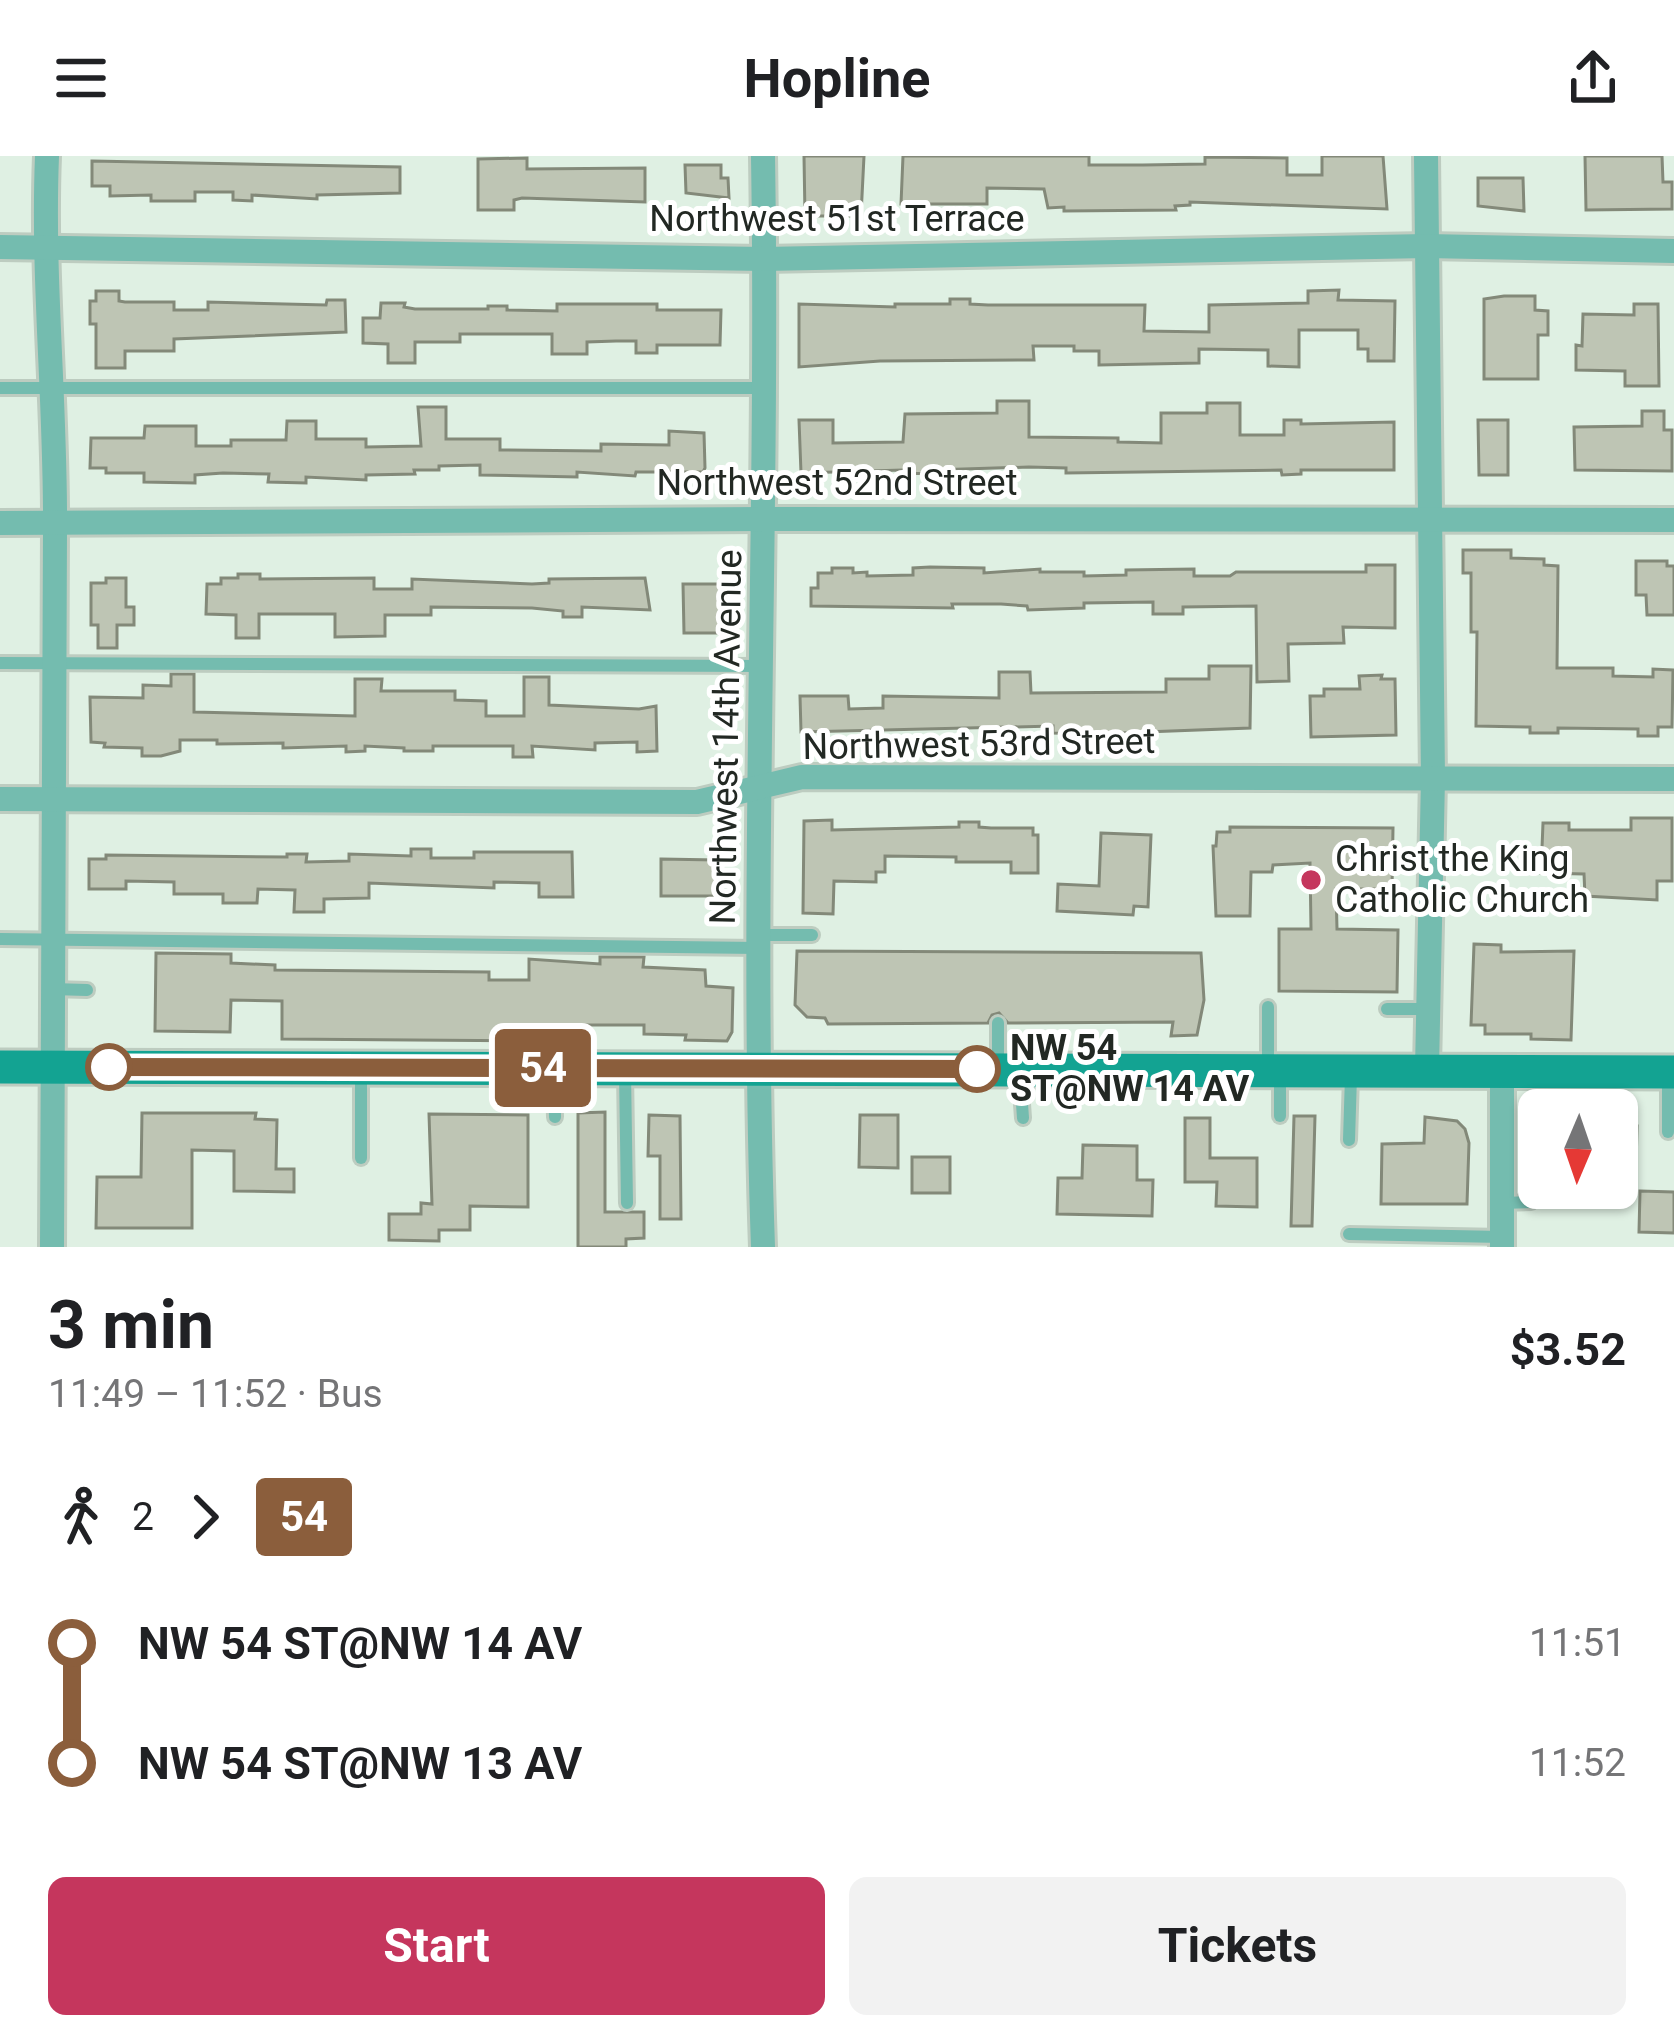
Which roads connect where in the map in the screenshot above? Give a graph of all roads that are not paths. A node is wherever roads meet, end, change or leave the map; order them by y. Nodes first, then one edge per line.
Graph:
1 (47, 156) edge
2 (763, 156) edge
3 (1426, 156) edge
4 (1426, 246) junction
5 (0, 247) edge
6 (44, 247) junction
7 (1674, 251) edge
8 (764, 259) junction
9 (0, 388) edge
10 (50, 388) junction
11 (765, 388) junction
12 (1432, 518) junction
13 (765, 519) junction
14 (1674, 520) edge
15 (0, 524) edge
16 (56, 524) junction
17 (0, 663) edge
18 (53, 663) junction
19 (763, 666) junction
20 (1433, 778) junction
21 (1674, 779) edge
22 (760, 790) junction
23 (0, 799) edge
24 (51, 800) junction
25 (812, 935) dead end
26 (0, 939) edge
27 (51, 939) junction
28 (758, 942) junction
29 (51, 989) junction
30 (87, 990) dead end
31 (1268, 1007) dead end
32 (1387, 1009) dead end
33 (1429, 1009) junction
34 (998, 1023) dead end
35 (0, 1067) edge
36 (51, 1067) junction
37 (361, 1068) junction
38 (554, 1068) junction
39 (625, 1068) junction
40 (757, 1068) junction
41 (1009, 1069) junction
42 (1274, 1069) junction
43 (1351, 1069) junction
44 (1427, 1069) junction
45 (1502, 1069) junction
46 (1671, 1072) edge
47 (1280, 1116) dead end
48 (555, 1117) dead end
49 (1023, 1118) dead end
50 (1668, 1132) dead end
51 (1349, 1140) dead end
52 (361, 1158) dead end
53 (1502, 1202) junction
54 (1518, 1202) edge
55 (627, 1203) dead end
56 (1349, 1234) dead end
57 (1502, 1242) edge
58 (52, 1247) edge
59 (763, 1247) edge

1 - 6 street
2 - 8 street, Northwest 14th Avenue
3 - 4 street
4 - 7 street, Northwest 51st Terrace
4 - 8 street, Northwest 51st Terrace
4 - 12 street
5 - 6 street, Northwest 51st Terrace
6 - 8 street, Northwest 51st Terrace
6 - 10 street
8 - 11 street, Northwest 14th Avenue
9 - 10 lane
10 - 11 lane
10 - 16 street
11 - 13 street, Northwest 14th Avenue
12 - 13 street, Northwest 52nd Street
12 - 14 street, Northwest 52nd Street
12 - 20 street
13 - 16 street, Northwest 52nd Street
13 - 19 street, Northwest 14th Avenue
15 - 16 street, Northwest 52nd Street
16 - 18 street
17 - 18 lane
18 - 19 lane
18 - 24 street
19 - 22 street, Northwest 14th Avenue
20 - 21 street, Northwest 53rd Street
20 - 22 street, Northwest 53rd Street
20 - 33 street
22 - 24 street, Northwest 53rd Street
22 - 28 street, Northwest 14th Avenue
23 - 24 street, Northwest 53rd Street
24 - 27 street
25 - 28 lane
26 - 27 lane
27 - 28 lane
27 - 29 street
28 - 40 street, Northwest 14th Avenue
29 - 30 lane
29 - 36 street
31 - 42 lane
32 - 33 lane
33 - 44 street
34 - 41 lane
35 - 36 main road
36 - 37 main road
36 - 58 street
37 - 38 main road
37 - 52 lane
38 - 39 main road
38 - 48 lane
39 - 40 main road
39 - 55 lane
40 - 41 main road
40 - 59 street, Northwest 14th Avenue
41 - 42 main road
41 - 49 lane
42 - 43 main road
42 - 47 lane
43 - 44 main road
43 - 51 lane
44 - 45 main road
45 - 46 main road
45 - 53 street
46 - 50 lane
53 - 54 lane
53 - 57 street
56 - 57 lane

